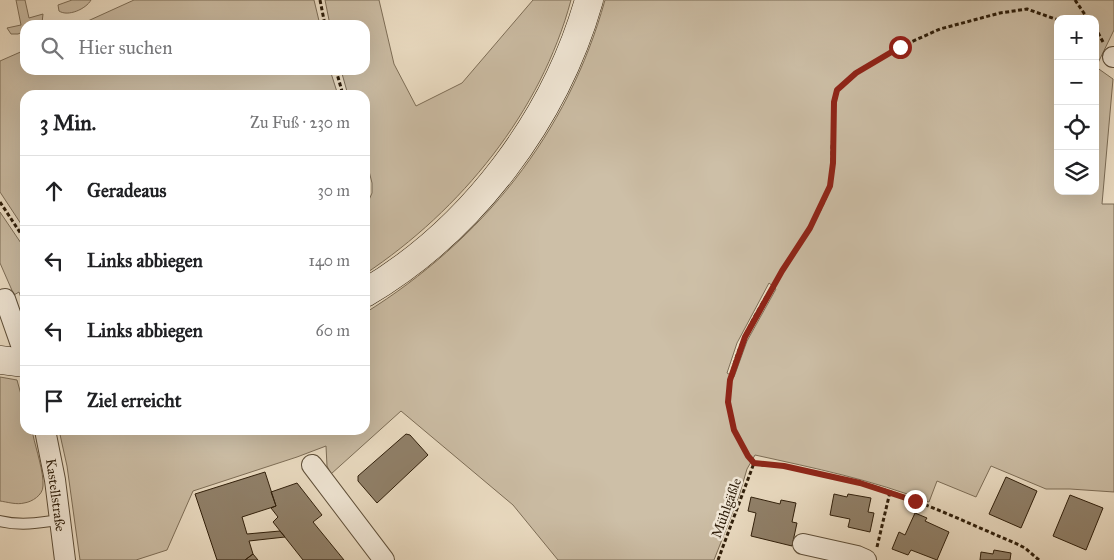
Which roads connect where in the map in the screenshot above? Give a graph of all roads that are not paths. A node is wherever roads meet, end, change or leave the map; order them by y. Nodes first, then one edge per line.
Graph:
1 (589, 0) edge
2 (370, 290) edge
3 (3, 293) edge
4 (20, 342) edge
5 (0, 360) edge
6 (20, 362) edge
7 (46, 435) edge
8 (312, 465) dead end
9 (59, 520) junction
10 (0, 521) edge
11 (803, 544) dead end
12 (871, 556) edge
13 (65, 560) edge
14 (384, 560) edge

1 - 2 main road
3 - 4 street
5 - 6 main road
7 - 9 street, Kastellstraße
8 - 14 street
9 - 10 lane
9 - 13 street, Kastellstraße
11 - 12 street

